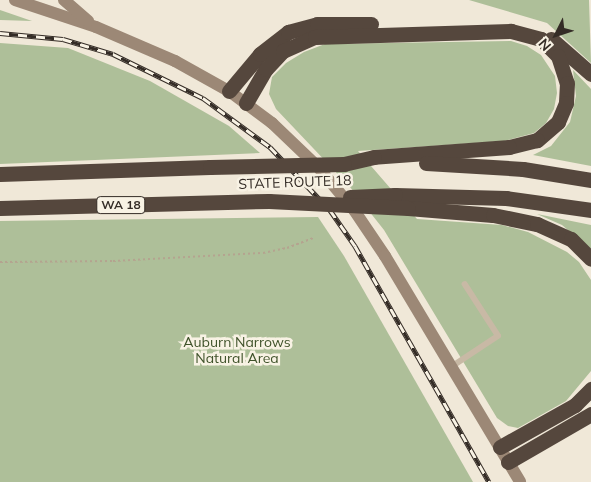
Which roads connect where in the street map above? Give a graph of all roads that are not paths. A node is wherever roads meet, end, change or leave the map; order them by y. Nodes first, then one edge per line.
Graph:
1 (64, 0) edge
2 (21, 1) edge
3 (96, 27) junction
4 (591, 74) edge
5 (229, 91) junction
6 (246, 102) junction
7 (378, 160) junction
8 (0, 174) edge
9 (591, 180) edge
10 (269, 200) junction
11 (0, 208) edge
12 (591, 210) edge
13 (591, 259) edge
14 (465, 285) dead end
15 (451, 367) junction
16 (591, 388) edge
17 (591, 414) edge
18 (500, 447) junction
19 (508, 462) junction
20 (520, 482) edge

1 - 3 main road
2 - 3 main road
3 - 5 main road
4 - 5 highway
5 - 6 main road
6 - 7 highway
6 - 15 main road
7 - 8 highway, STATE ROUTE 18, bridge
7 - 9 highway
10 - 11 highway, STATE ROUTE 18 / WA 18
10 - 12 highway, STATE ROUTE 18 / WA 18, bridge
10 - 13 highway, bridge
14 - 15 lane
15 - 18 main road
16 - 18 highway
17 - 19 highway
18 - 19 main road
19 - 20 main road

